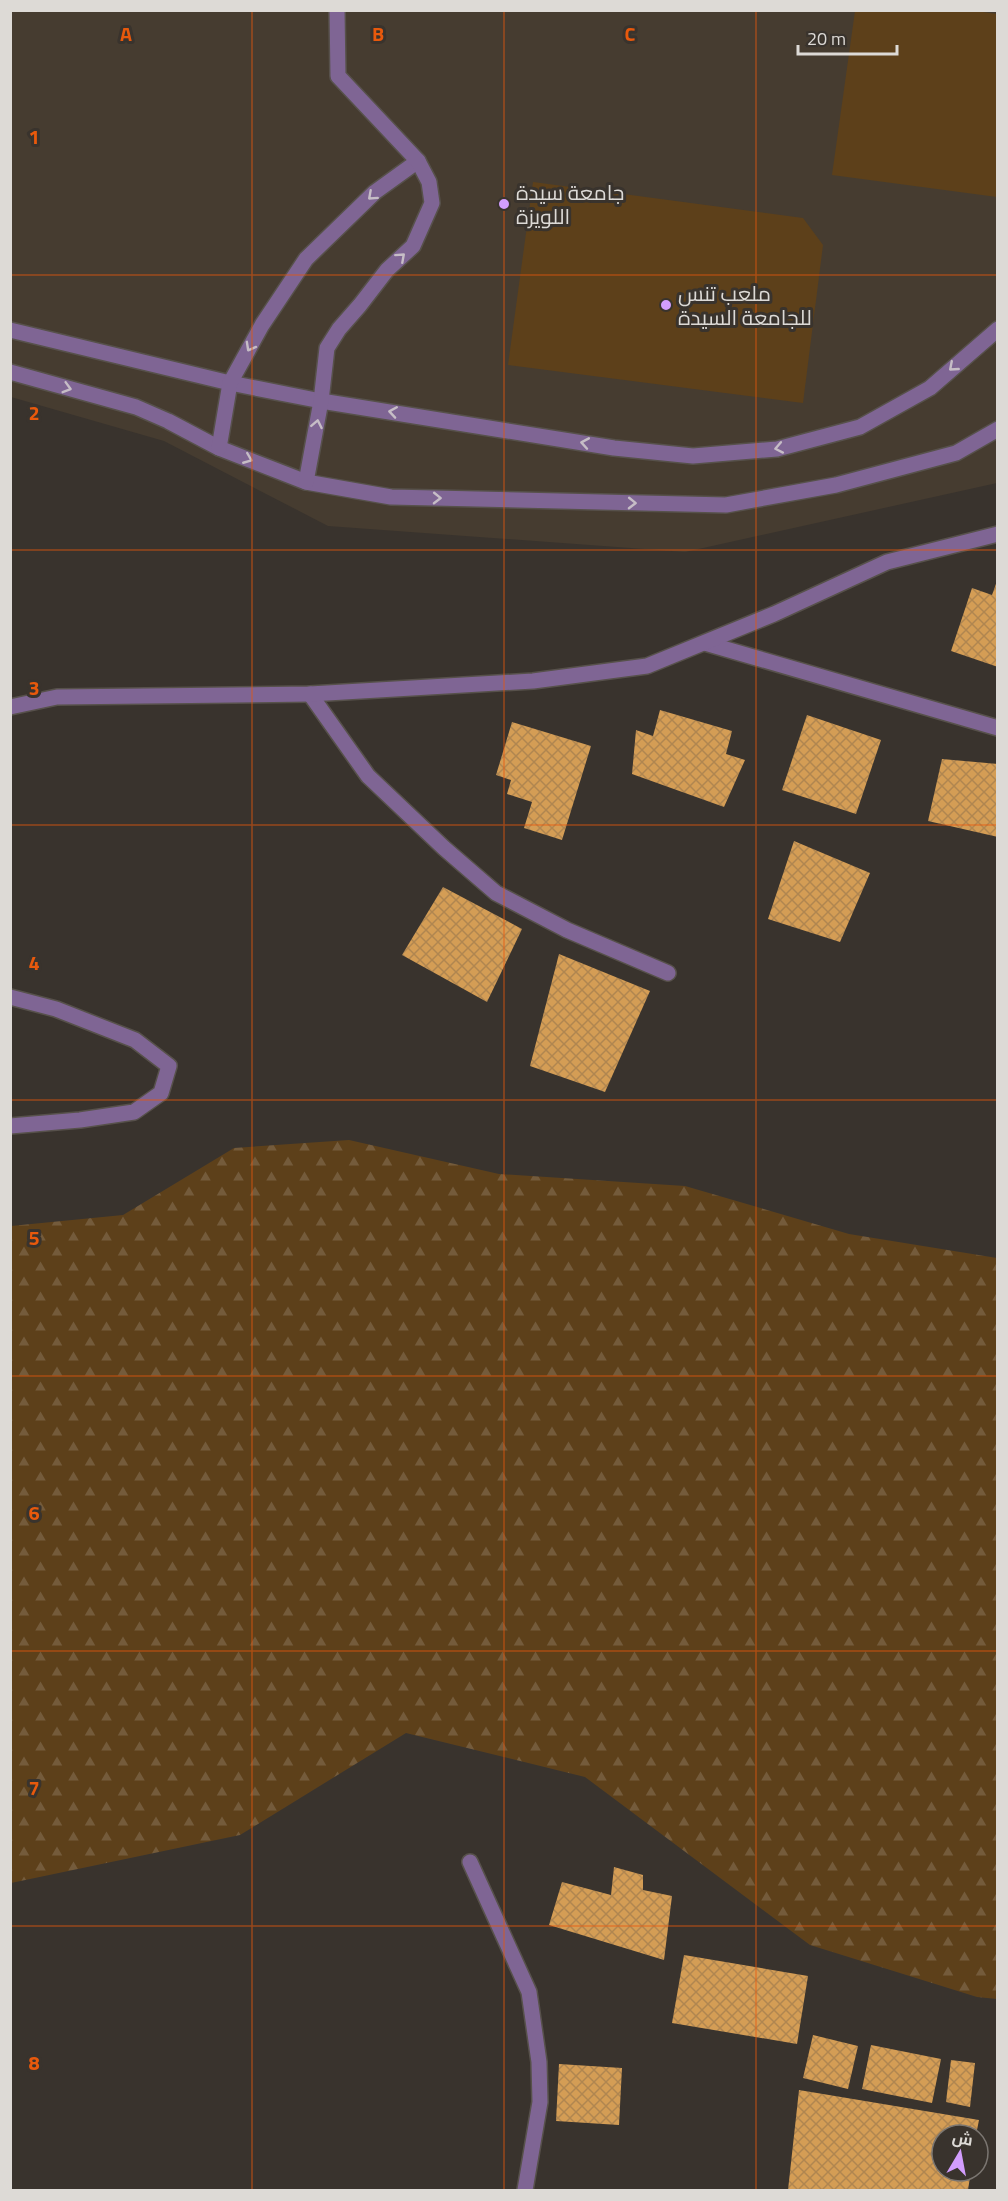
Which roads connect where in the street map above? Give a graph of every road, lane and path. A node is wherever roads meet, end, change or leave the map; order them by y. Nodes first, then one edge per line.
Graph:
1 (337, 10) edge
2 (418, 161) junction
3 (998, 329) edge
4 (10, 330) edge
5 (10, 372) edge
6 (230, 383) junction
7 (321, 401) junction
8 (998, 429) edge
9 (219, 448) junction
10 (306, 482) junction
11 (998, 534) edge
12 (705, 643) junction
13 (310, 694) junction
14 (10, 707) edge
15 (998, 728) edge
16 (668, 973) dead end
17 (10, 996) edge
18 (10, 1126) edge
19 (470, 1862) dead end
20 (525, 2190) edge

1 - 2 street
2 -> 6 street
7 -> 2 street
3 -> 7 street
4 - 6 street
5 -> 9 street
6 - 7 street
6 - 9 street
10 -> 7 street
10 -> 8 street
9 -> 10 street
11 - 12 street
12 - 13 street
12 - 15 street
13 - 14 street
13 - 16 street
17 - 18 street
19 - 20 street

